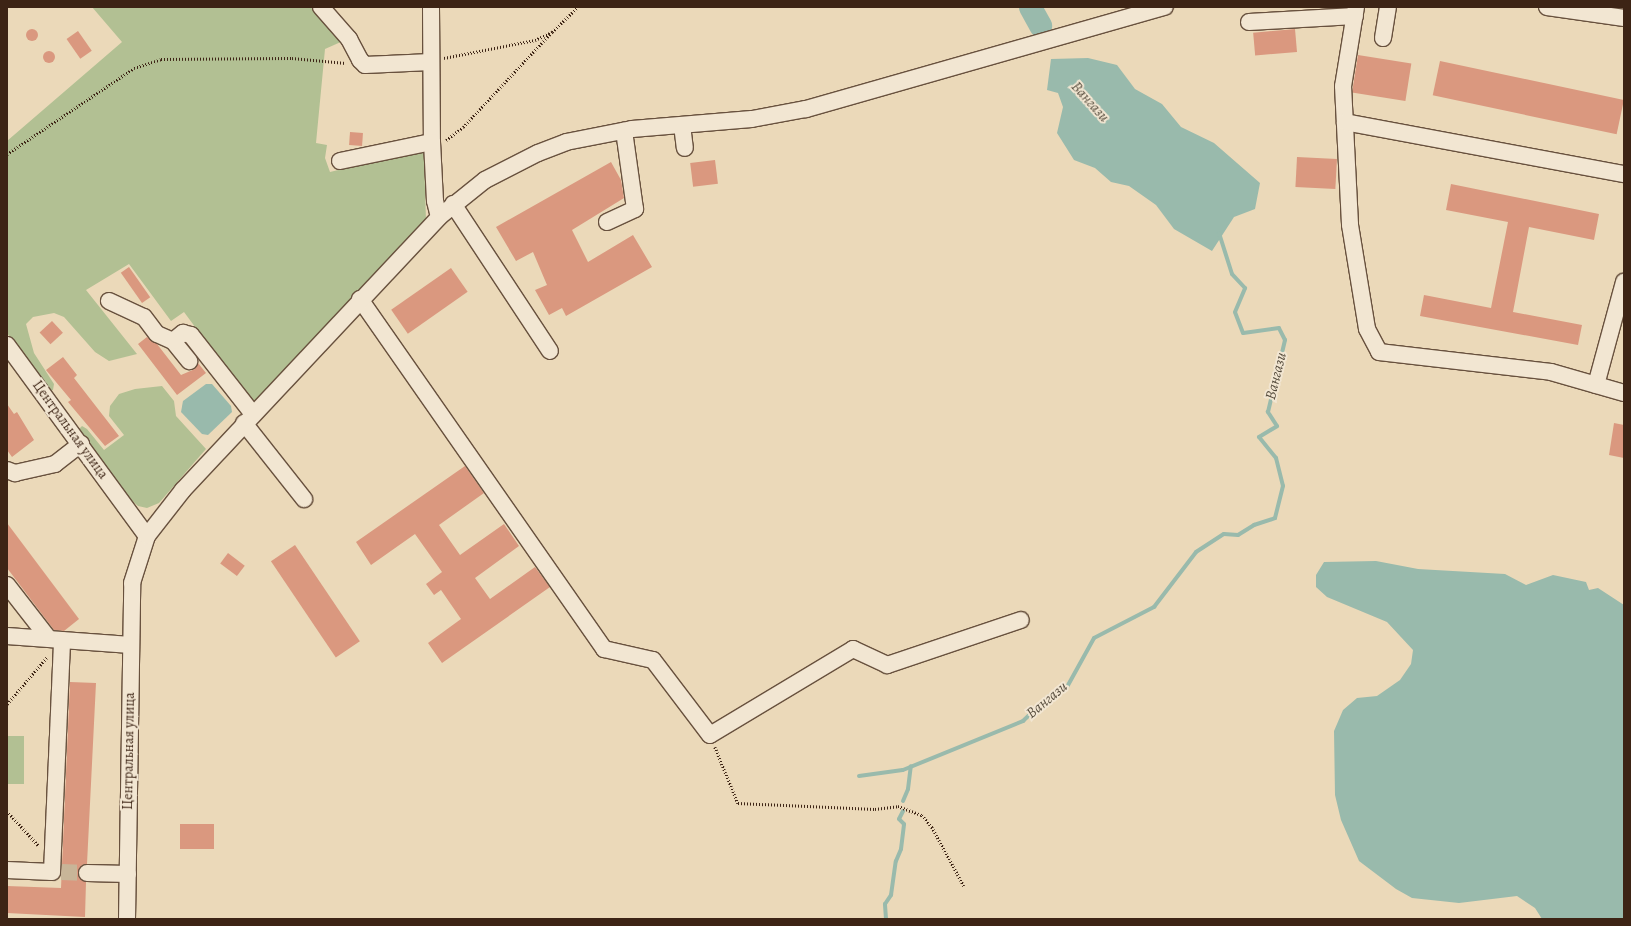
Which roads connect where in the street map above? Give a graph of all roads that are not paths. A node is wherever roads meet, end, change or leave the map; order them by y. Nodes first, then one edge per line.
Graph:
1 (321, 7) edge
2 (431, 7) edge
3 (1165, 7) edge
4 (1388, 7) edge
5 (1547, 7) edge
6 (1355, 12) edge
7 (1624, 18) edge
8 (1249, 22) dead end
9 (1382, 38) dead end
10 (431, 62) junction
11 (1345, 122) junction
12 (682, 125) junction
13 (624, 131) junction
14 (432, 142) junction
15 (685, 148) dead end
16 (340, 162) dead end
17 (1624, 174) edge
18 (453, 204) junction
19 (439, 217) junction
20 (607, 222) dead end
21 (1624, 282) edge
22 (360, 299) junction
23 (110, 301) dead end
24 (1617, 332) edge
25 (173, 341) junction
26 (7, 345) edge
27 (550, 351) dead end
28 (189, 361) dead end
29 (1596, 385) junction
30 (1624, 393) edge
31 (248, 419) junction
32 (81, 444) junction
33 (7, 470) edge
34 (304, 499) dead end
35 (147, 536) junction
36 (7, 585) edge
37 (1021, 620) dead end
38 (7, 636) edge
39 (56, 639) junction
40 (131, 645) junction
41 (7, 870) edge
42 (86, 873) tunnel mouth
43 (128, 874) junction
44 (127, 919) edge

1 - 10 street
2 - 10 street
3 - 12 street
4 - 9 street
5 - 7 street
6 - 8 street
6 - 11 street
10 - 14 street
11 - 17 street
11 - 29 street
12 - 13 street
12 - 15 street
13 - 18 street
13 - 20 street
14 - 16 street
14 - 19 street
18 - 19 street
18 - 27 street
19 - 22 street
21 - 24 street
22 - 31 street
22 - 37 street
23 - 25 street
24 - 29 street
25 - 28 street
25 - 31 street
26 - 32 street, Центральная улица
29 - 30 street
31 - 34 street
31 - 35 street
32 - 33 street
32 - 35 street, Центральная улица
35 - 40 street, Центральная улица
36 - 39 street
38 - 39 street
39 - 40 street
39 - 41 street
40 - 43 street, Центральная улица
42 - 43 street
43 - 44 street, Центральная улица

